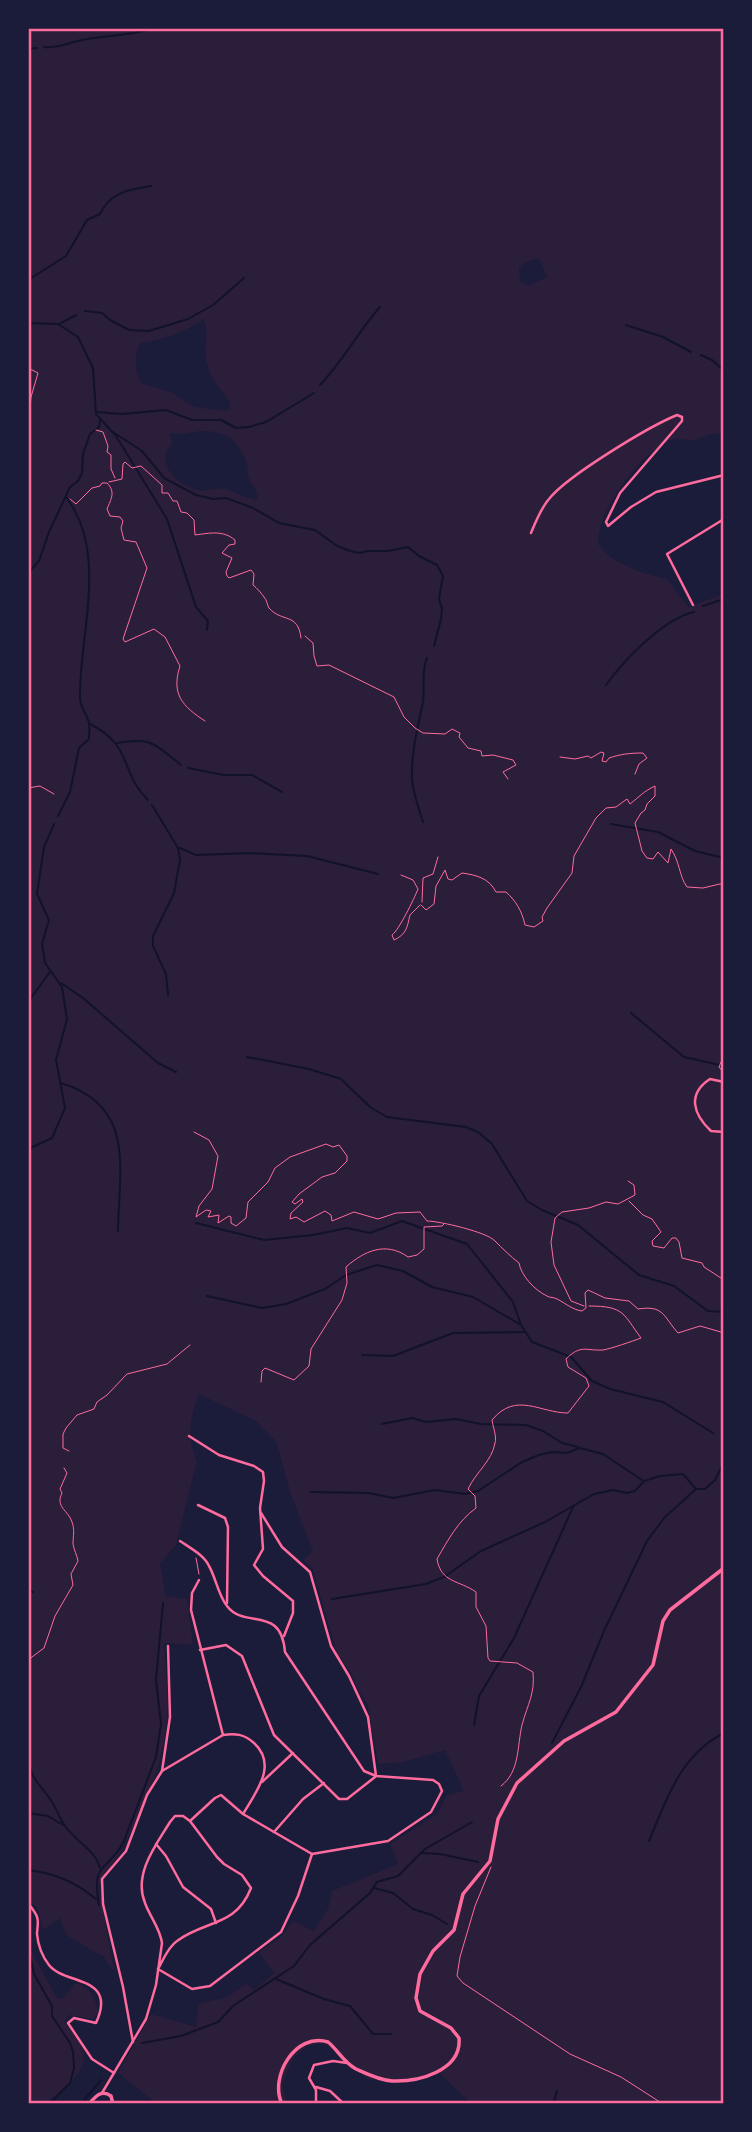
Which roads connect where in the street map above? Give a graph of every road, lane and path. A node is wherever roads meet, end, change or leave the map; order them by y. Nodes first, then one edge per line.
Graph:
1 (28, 368) edge
2 (28, 428) edge
3 (96, 430) dead end
4 (724, 475) edge
5 (116, 480) junction
6 (107, 483) junction
7 (70, 499) dead end
8 (724, 519) edge
9 (531, 533) dead end
10 (693, 605) dead end
11 (305, 636) dead end
12 (301, 638) dead end
13 (205, 721) dead end
14 (561, 757) dead end
15 (635, 775) dead end
16 (508, 779) dead end
17 (28, 788) edge
18 (54, 794) dead end
19 (438, 857) dead end
20 (401, 875) dead end
21 (724, 883) edge
22 (421, 905) junction
23 (724, 1055) edge
24 (724, 1073) edge
25 (724, 1082) edge
26 (194, 1132) dead end
27 (724, 1132) edge
28 (628, 1181) dead end
29 (627, 1199) junction
30 (444, 1224) dead end
31 (724, 1280) edge
32 (586, 1306) junction
33 (724, 1320) edge
34 (190, 1345) dead end
35 (261, 1382) dead end
36 (189, 1436) dead end
37 (69, 1451) dead end
38 (64, 1468) dead end
39 (198, 1505) dead end
40 (261, 1513) junction
41 (180, 1541) dead end
42 (196, 1552) junction
43 (724, 1568) edge
44 (199, 1580) joint
45 (226, 1606) junction
46 (284, 1636) junction
47 (168, 1646) dead end
48 (200, 1650) junction
49 (28, 1660) edge
50 (223, 1735) junction
51 (293, 1753) junction
52 (162, 1771) junction
53 (376, 1776) junction
54 (262, 1783) junction
55 (324, 1783) junction
56 (501, 1786) dead end
57 (243, 1814) junction
58 (190, 1821) junction
59 (274, 1832) junction
60 (156, 1844) junction
61 (312, 1854) junction
62 (490, 1861) junction
63 (28, 1903) edge
64 (216, 1923) junction
65 (158, 1969) junction
66 (132, 2042) junction
67 (347, 2063) junction
68 (114, 2073) junction
69 (110, 2079) junction
70 (313, 2085) junction
71 (102, 2093) junction
72 (108, 2094) junction
73 (89, 2104) edge
74 (113, 2104) edge
75 (282, 2104) edge
76 (316, 2104) edge
77 (344, 2104) edge
78 (663, 2104) edge

1 - 2 path
3 - 5 path
4 - 9 street
5 - 6 path
5 - 12 path
6 - 7 path
6 - 13 path
8 - 10 street
11 - 16 path
14 - 15 path
17 - 18 path
19 - 22 path
20 - 22 path
21 - 22 path
23 - 24 path
25 - 27 street
26 - 32 path
28 - 29 path
29 - 31 path
29 - 32 path
30 - 35 path
32 - 33 path
32 - 56 path
34 - 37 path
36 - 40 street
38 - 49 path
39 - 45 street
40 - 46 street
40 - 53 street
41 - 42 street
42 - 44 path
42 - 45 street
43 - 62 main road
44 - 48 street
45 - 46 street
46 - 53 street
47 - 52 street
48 - 50 street
48 - 51 street
50 - 52 street
50 - 54 street
51 - 54 street
51 - 55 street
52 - 66 street
53 - 55 street
53 - 61 street
54 - 57 street
55 - 59 street
57 - 58 street
57 - 59 street
58 - 60 street
58 - 64 street
59 - 61 street
60 - 64 street
60 - 65 street
61 - 65 street
62 - 67 main road
62 - 78 path
63 - 68 street
64 - 65 street
65 - 66 street
66 - 68 street
67 - 70 street
67 - 75 main road
68 - 69 street
69 - 71 street
69 - 72 street
70 - 76 street
70 - 77 street
71 - 72 main road
71 - 73 main road
72 - 74 main road

